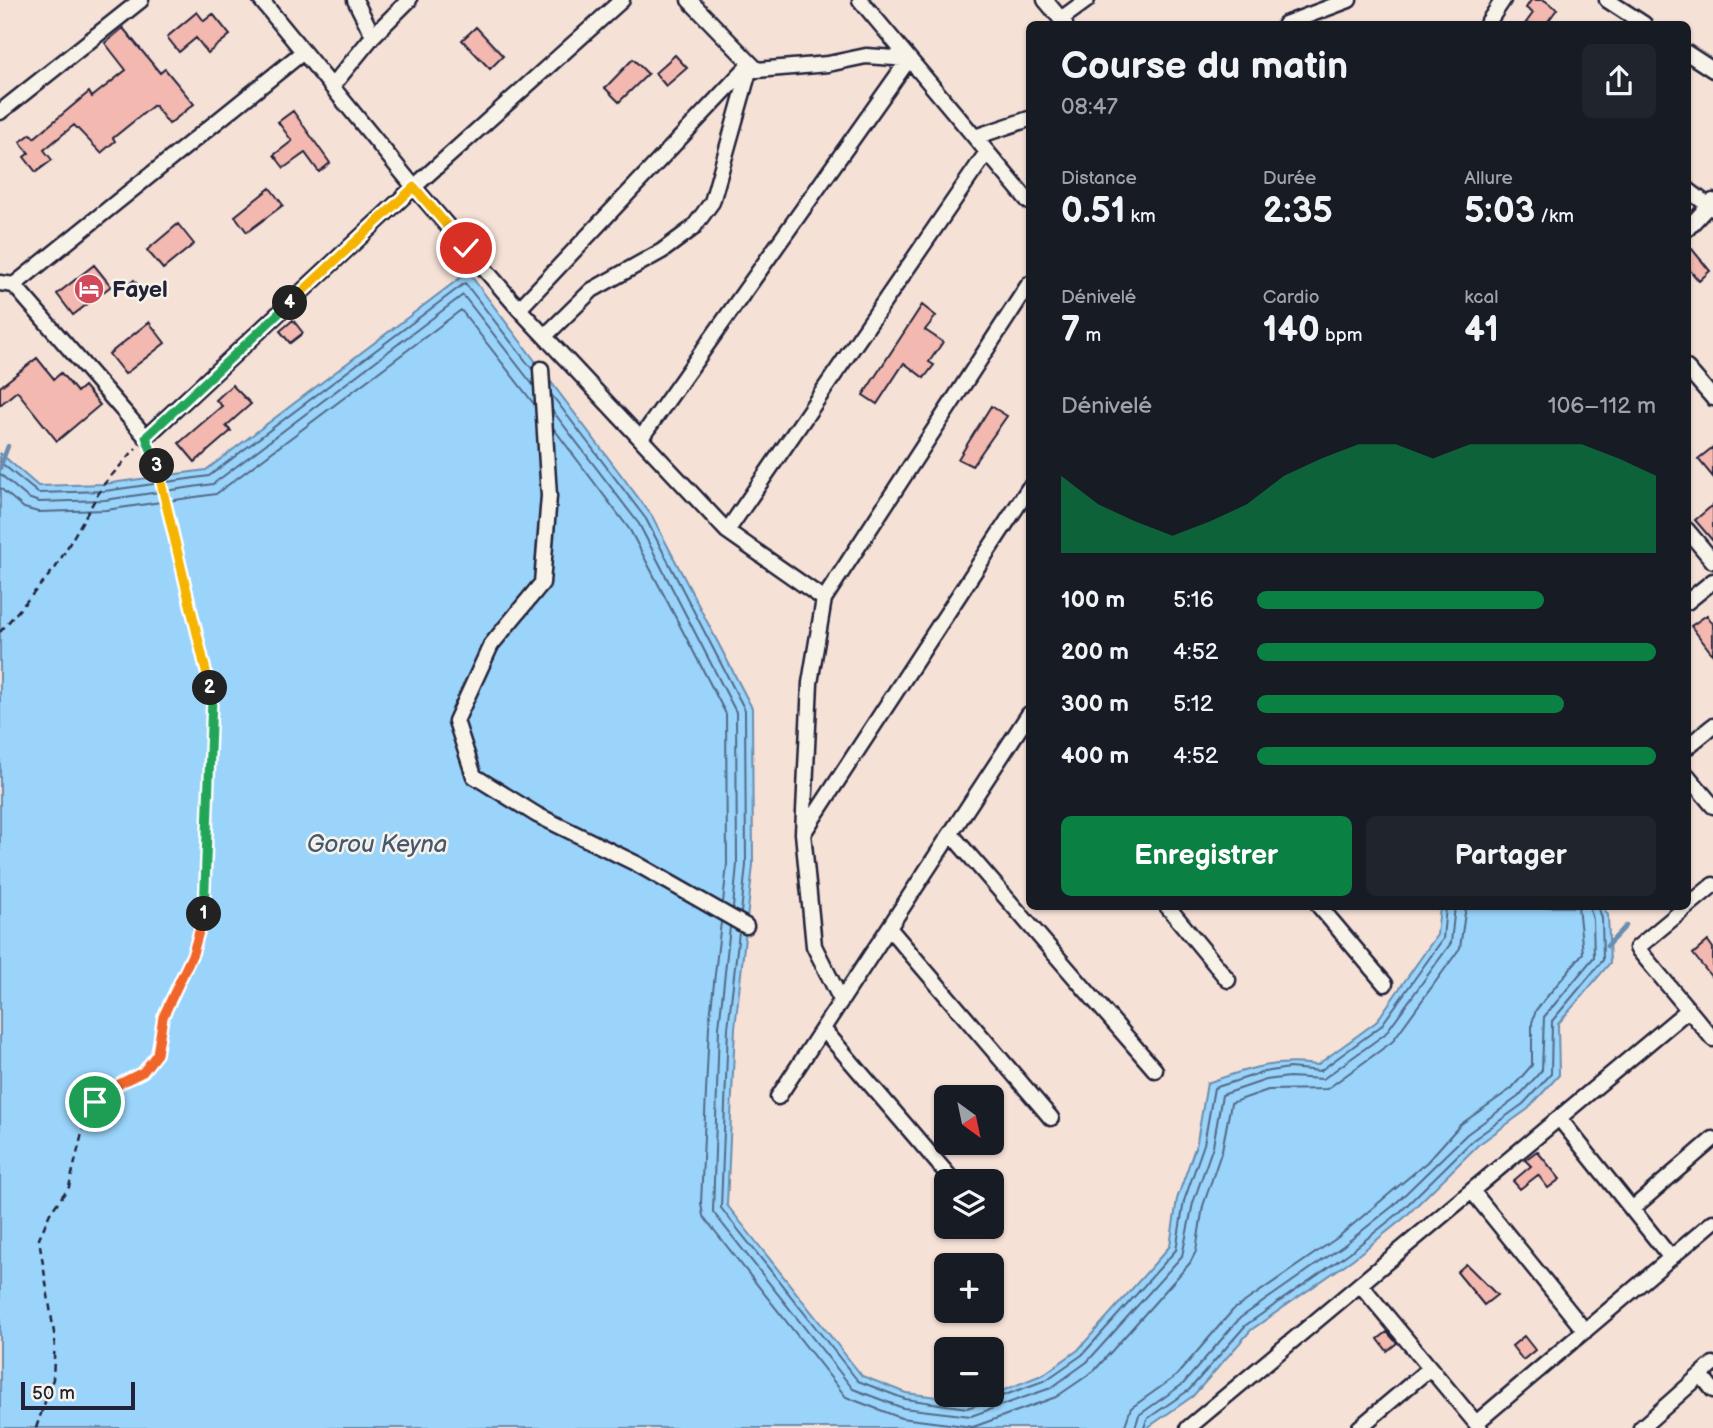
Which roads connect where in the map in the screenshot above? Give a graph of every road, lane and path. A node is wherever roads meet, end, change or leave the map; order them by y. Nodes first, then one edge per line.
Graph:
1 (141, 0) edge
2 (261, 0) edge
3 (355, 0) edge
4 (409, 0) edge
5 (622, 0) edge
6 (689, 0) edge
7 (860, 0) edge
8 (1045, 0) edge
9 (1087, 0) edge
10 (1349, 0) edge
11 (1503, 0) edge
12 (1607, 0) edge
13 (1062, 21) edge
14 (1064, 21) edge
15 (1293, 21) edge
16 (1489, 21) edge
17 (1639, 21) edge
18 (373, 36) junction
19 (303, 52) junction
20 (1691, 55) edge
21 (909, 59) junction
22 (751, 64) junction
23 (1711, 65) edge
24 (333, 85) junction
25 (0, 112) edge
26 (1026, 120) edge
27 (975, 137) junction
28 (987, 152) junction
29 (414, 187) junction
30 (1691, 191) edge
31 (1026, 198) edge
32 (1712, 204) edge
33 (1691, 225) edge
34 (7, 284) edge
35 (1026, 289) edge
36 (519, 309) junction
37 (545, 336) junction
38 (541, 369) dead end
39 (1691, 373) edge
40 (1713, 398) edge
41 (146, 437) junction
42 (641, 438) junction
43 (1026, 493) edge
44 (727, 531) junction
45 (1691, 535) edge
46 (1713, 561) edge
47 (1713, 581) edge
48 (824, 599) junction
49 (1691, 599) edge
50 (0, 632) edge
51 (1713, 726) edge
52 (1025, 733) edge
53 (1691, 744) edge
54 (1691, 780) edge
55 (1713, 806) edge
56 (803, 833) junction
57 (951, 834) junction
58 (1713, 885) edge
59 (1691, 903) edge
60 (1170, 910) edge
61 (1322, 910) edge
62 (1683, 910) edge
63 (746, 926) dead end
64 (888, 928) junction
65 (1228, 980) dead end
66 (1385, 984) dead end
67 (841, 1000) junction
68 (1688, 1010) junction
69 (822, 1029) junction
70 (1713, 1039) edge
71 (1155, 1070) dead end
72 (778, 1097) dead end
73 (1051, 1118) dead end
74 (1559, 1118) junction
75 (1713, 1139) edge
76 (943, 1169) edge
77 (1472, 1191) junction
78 (1632, 1209) junction
79 (1713, 1222) edge
80 (1671, 1258) junction
81 (1360, 1284) junction
82 (1586, 1331) junction
83 (1713, 1364) edge
84 (1430, 1368) junction
85 (1700, 1375) junction
86 (1713, 1390) edge
87 (1478, 1426) edge
88 (36, 1428) edge
89 (1188, 1428) edge
90 (1359, 1428) edge
91 (1641, 1428) edge

1 - 25 street
2 - 19 street
3 - 18 street
4 - 18 street
5 - 29 street
6 - 22 street
7 - 21 street
8 - 13 street
9 - 14 street
10 - 15 street
11 - 16 street
12 - 17 street
18 - 24 street
19 - 24 street
19 - 34 street
20 - 23 street
21 - 22 street
21 - 27 street
21 - 42 street
22 - 36 street
22 - 37 street
24 - 29 street
26 - 27 street
27 - 28 street
28 - 31 street
28 - 44 street
29 - 36 street
29 - 41 street
30 - 32 street
32 - 33 street
34 - 41 street
35 - 48 street
36 - 37 street
37 - 42 street
38 - 63 street
39 - 40 street
41 - 50 path
41 - 88 path
42 - 44 street
43 - 56 street
44 - 48 street
45 - 46 street
47 - 49 street
48 - 56 street
51 - 53 street
52 - 57 street
54 - 55 street
56 - 67 street
57 - 64 street
57 - 71 street
58 - 59 street
60 - 65 street
61 - 66 street
62 - 68 street
64 - 67 street
64 - 73 street
67 - 69 street
68 - 70 street
68 - 74 street
69 - 72 street
69 - 76 street
74 - 77 street
74 - 78 street
75 - 78 street
77 - 81 street
77 - 82 street
78 - 80 street
79 - 80 street
80 - 82 street
81 - 84 street
81 - 89 street
82 - 87 street
83 - 85 street
84 - 87 street
84 - 90 street
85 - 86 street
85 - 91 street

